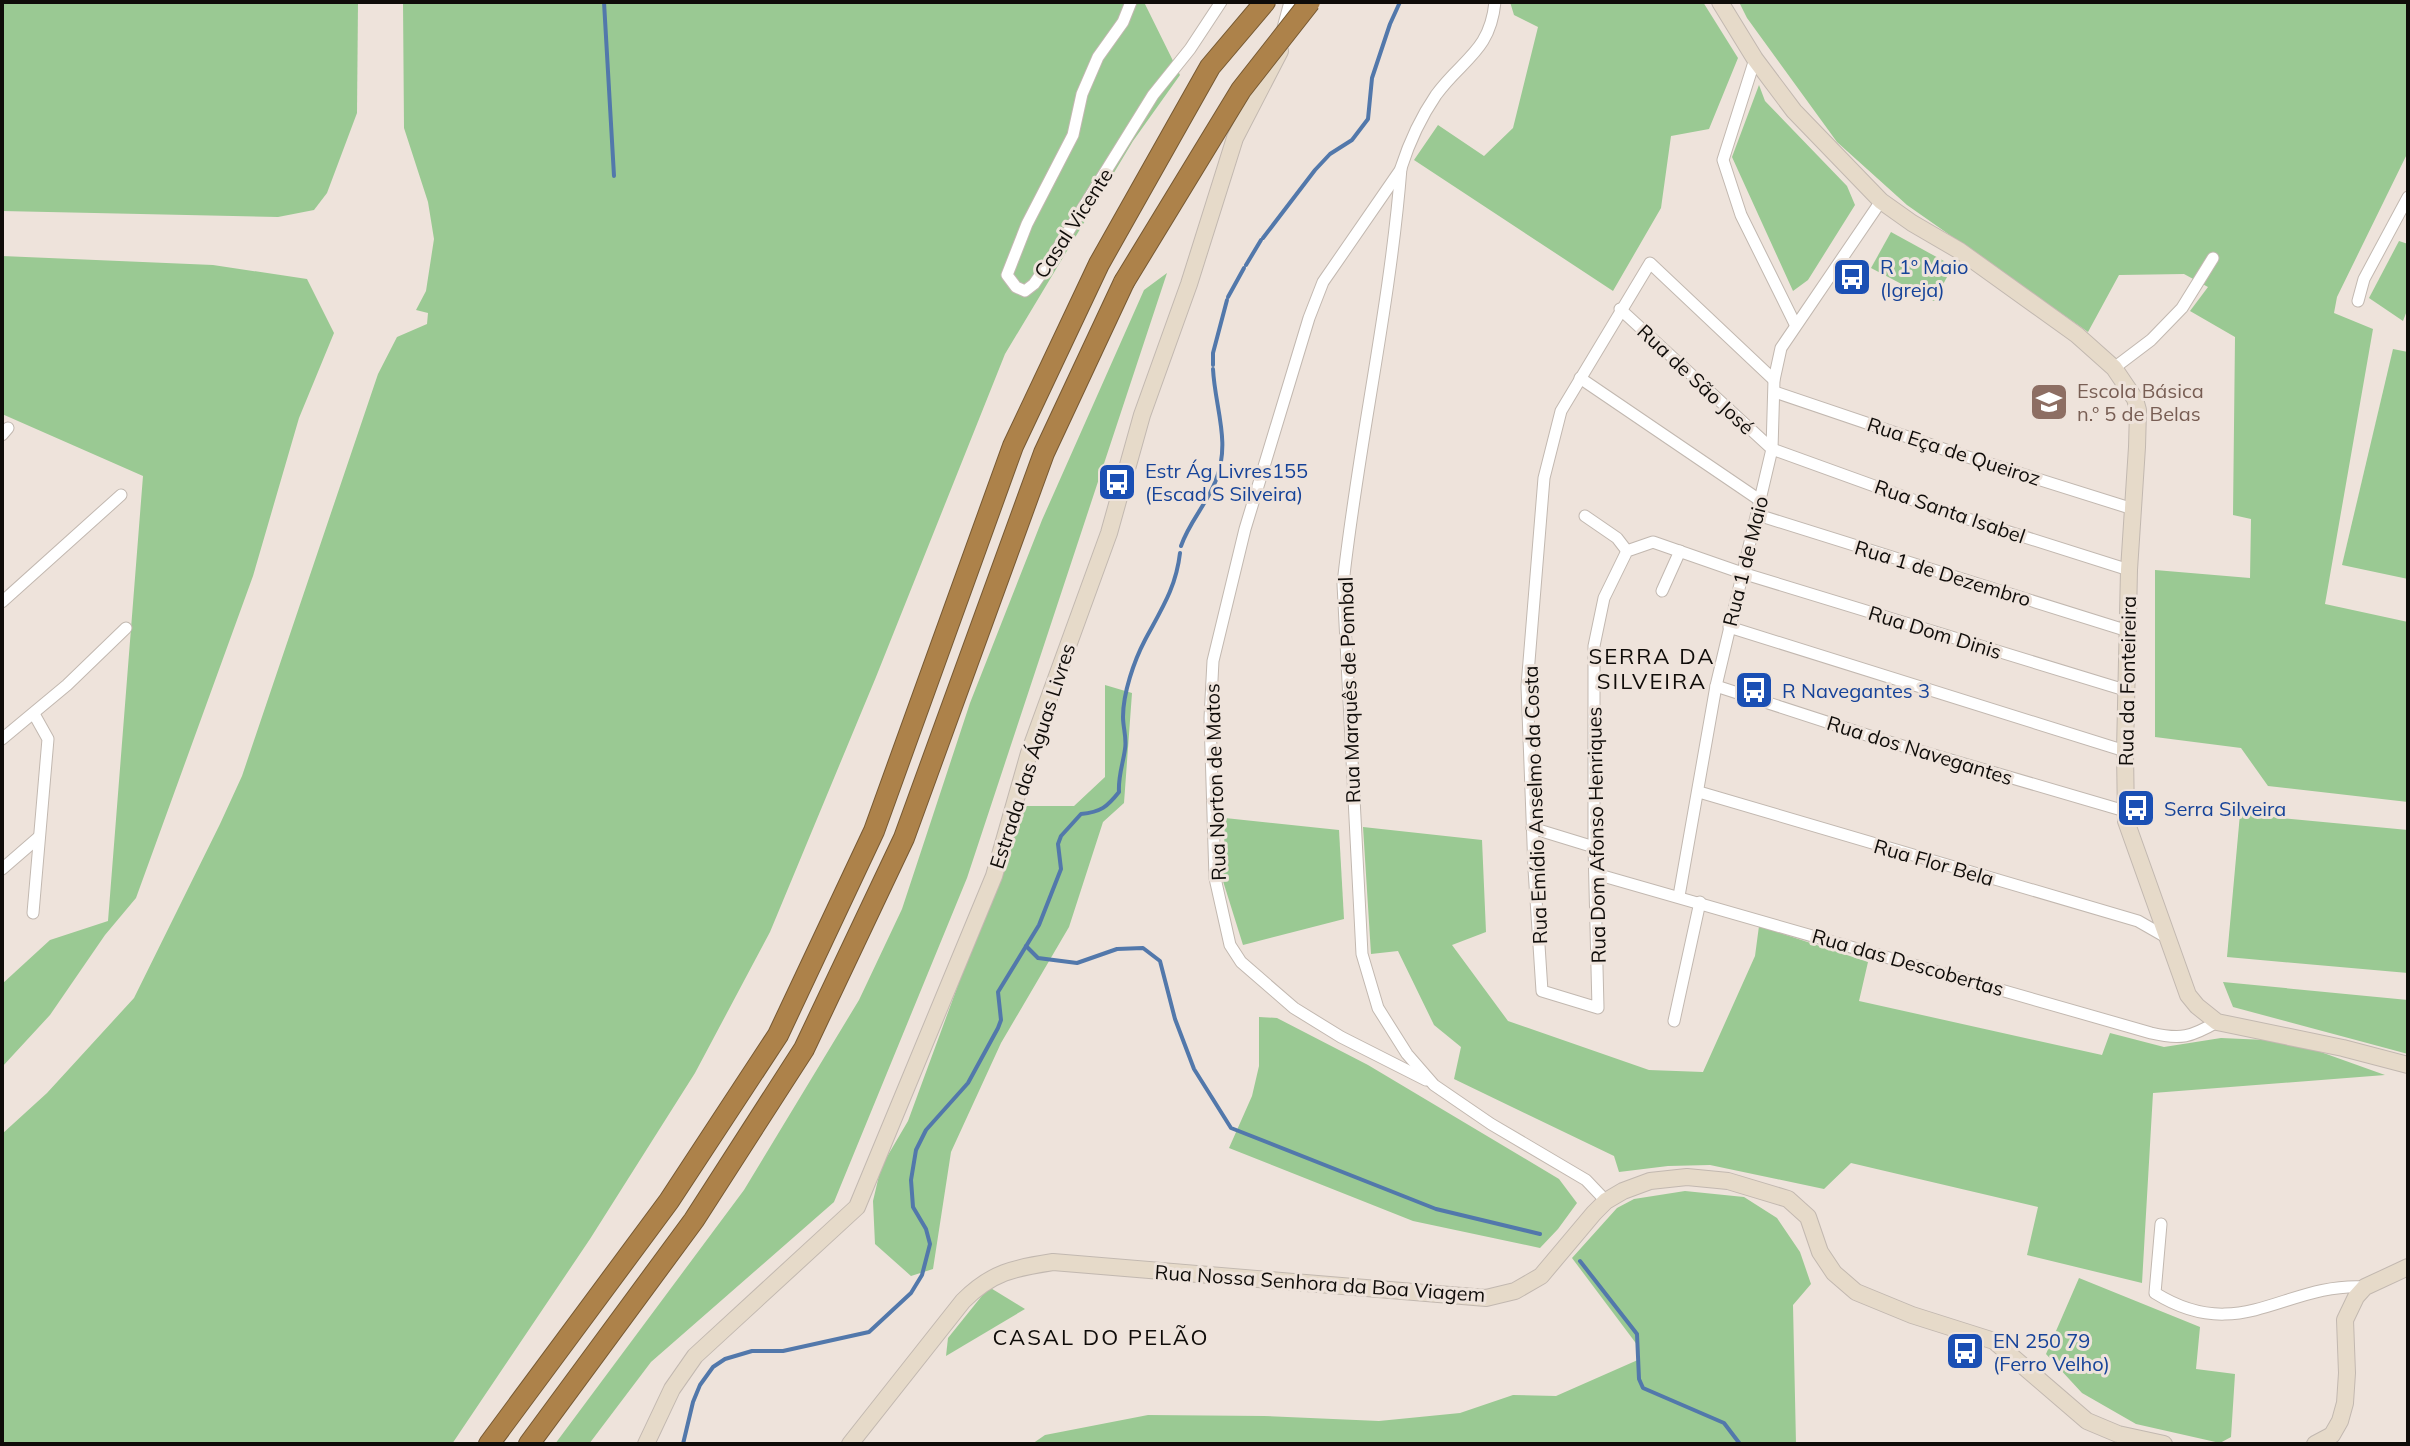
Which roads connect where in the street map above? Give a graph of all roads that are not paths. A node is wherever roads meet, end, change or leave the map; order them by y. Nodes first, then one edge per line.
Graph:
1 (1131, 2) edge
2 (1221, 2) edge
3 (1265, 2) edge
4 (1290, 2) edge
5 (1309, 2) edge
6 (1495, 2) edge
7 (1720, 2) edge
8 (1755, 59) junction
9 (1274, 63) junction
10 (1401, 168) junction
11 (2408, 197) edge
12 (1881, 201) junction
13 (2213, 258) dead end
14 (2358, 301) dead end
15 (1620, 309) junction
16 (1795, 324) junction
17 (2114, 368) junction
18 (1580, 378) junction
19 (1774, 386) junction
20 (1772, 449) junction
21 (121, 495) dead end
22 (1761, 501) junction
23 (2133, 509) junction
24 (1758, 515) junction
25 (1585, 516) dead end
26 (1627, 551) junction
27 (1680, 551) junction
28 (2129, 570) junction
29 (1742, 573) junction
30 (1662, 591) dead end
31 (2, 602) edge
32 (1729, 627) junction
33 (126, 628) dead end
34 (2128, 631) junction
35 (1716, 686) junction
36 (2128, 691) junction
37 (34, 714) junction
38 (4, 734) edge
39 (2125, 751) junction
40 (1699, 792) junction
41 (2125, 811) junction
42 (1532, 828) junction
43 (39, 837) junction
44 (1594, 847) junction
45 (2, 869) edge
46 (1596, 874) junction
47 (1679, 896) junction
48 (1700, 902) junction
49 (33, 913) dead end
50 (2166, 937) junction
51 (1598, 1008) joint
52 (1674, 1021) dead end
53 (2217, 1022) junction
54 (2408, 1065) edge
55 (1434, 1085) junction
56 (1606, 1201) junction
57 (2161, 1224) dead end
58 (2408, 1267) edge
59 (2365, 1287) junction
60 (648, 1439) edge
61 (2335, 1440) edge
62 (489, 1444) edge
63 (529, 1444) edge
64 (850, 1444) edge
65 (2164, 1444) edge
66 (2315, 1444) edge

1 - 2 street, Casal Vicente
3 - 62 highway
4 - 9 street
5 - 9 street, Estrada das Águas Livres
5 - 63 highway, bridge
6 - 10 street, Rua Marquês de Pombal
7 - 8 street, Rua da Fonteireira
8 - 12 street, Rua da Fonteireira
8 - 16 street
9 - 60 street, Estrada das Águas Livres
10 - 55 street, Rua Marquês de Pombal
10 - 55 street, Rua Norton de Matos
11 - 14 street
12 - 16 street, Rua 1 de Maio
12 - 17 street, Rua da Fonteireira
13 - 17 street
15 - 18 street, Rua Emídio Anselmo da Costa
15 - 19 street, Rua Emídio Anselmo da Costa
15 - 20 street, Rua de São José
16 - 19 street, Rua 1 de Maio
17 - 23 street, Rua da Fonteireira
18 - 22 street
18 - 42 street, Rua Emídio Anselmo da Costa
19 - 20 street, Rua 1 de Maio
19 - 23 street, Rua Eça de Queiroz
20 - 22 street, Rua 1 de Maio
20 - 28 street, Rua Santa Isabel
21 - 31 street
22 - 24 street, Rua 1 de Maio
23 - 28 street, Rua da Fonteireira
24 - 29 street, Rua 1 de Maio
24 - 34 street, Rua 1 de Dezembro
25 - 26 street
26 - 27 street
26 - 44 street, Rua Dom Afonso Henriques
27 - 29 street
27 - 30 street
28 - 34 street, Rua da Fonteireira
29 - 32 street, Rua 1 de Maio
29 - 36 street, Rua Dom Dinis
32 - 35 street, Rua 1 de Maio
32 - 39 street
33 - 37 street
34 - 36 street, Rua da Fonteireira
35 - 40 street, Rua 1 de Maio
35 - 41 street, Rua dos Navegantes
36 - 39 street, Rua da Fonteireira
37 - 38 street
37 - 43 street
39 - 41 street, Rua da Fonteireira
40 - 47 street, Rua 1 de Maio
40 - 50 street, Rua Flor Bela
41 - 50 street, Rua da Fonteireira
42 - 44 street
42 - 51 street, Rua Emídio Anselmo da Costa
43 - 45 street
43 - 49 street
44 - 46 street, Rua Dom Afonso Henriques
46 - 47 street, Rua das Descobertas
46 - 51 street, Rua Dom Afonso Henriques
47 - 48 street, Rua das Descobertas
48 - 52 street
48 - 53 street, Rua das Descobertas
50 - 53 street, Rua da Fonteireira
53 - 54 street
55 - 56 street, Rua Marquês de Pombal
56 - 64 street, Rua Nossa Senhora da Boa Viagem
56 - 65 street, Rua Nossa Senhora da Boa Viagem
57 - 59 street
58 - 59 street
59 - 61 street
61 - 66 street

